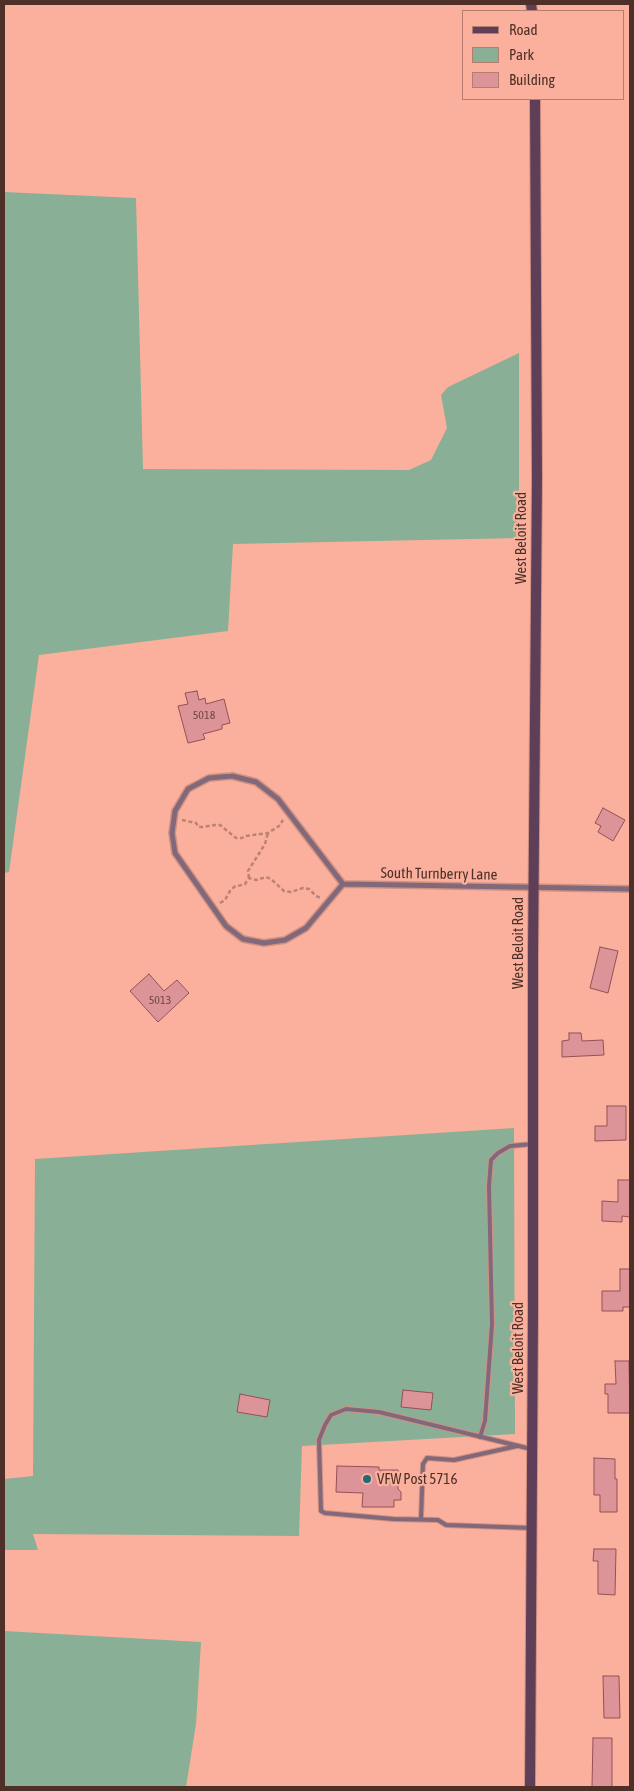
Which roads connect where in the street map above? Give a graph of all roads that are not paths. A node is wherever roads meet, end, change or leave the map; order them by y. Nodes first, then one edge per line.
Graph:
1 (535, 100) edge
2 (343, 884) junction
3 (534, 888) junction
4 (630, 889) edge
5 (533, 1144) junction
6 (480, 1436) junction
7 (519, 1446) junction
8 (532, 1449) junction
9 (420, 1519) junction
10 (532, 1528) junction
11 (530, 1787) edge

1 - 3 main road, West Beloit Road
2 - 2 street
2 - 3 street, South Turnberry Lane
3 - 4 street, South Turnberry Lane
3 - 5 main road, West Beloit Road
5 - 6 lane
5 - 8 main road, West Beloit Road
6 - 7 lane
6 - 9 lane
7 - 8 lane
7 - 9 lane
8 - 10 main road, West Beloit Road
9 - 10 lane
10 - 11 main road, West Beloit Road

